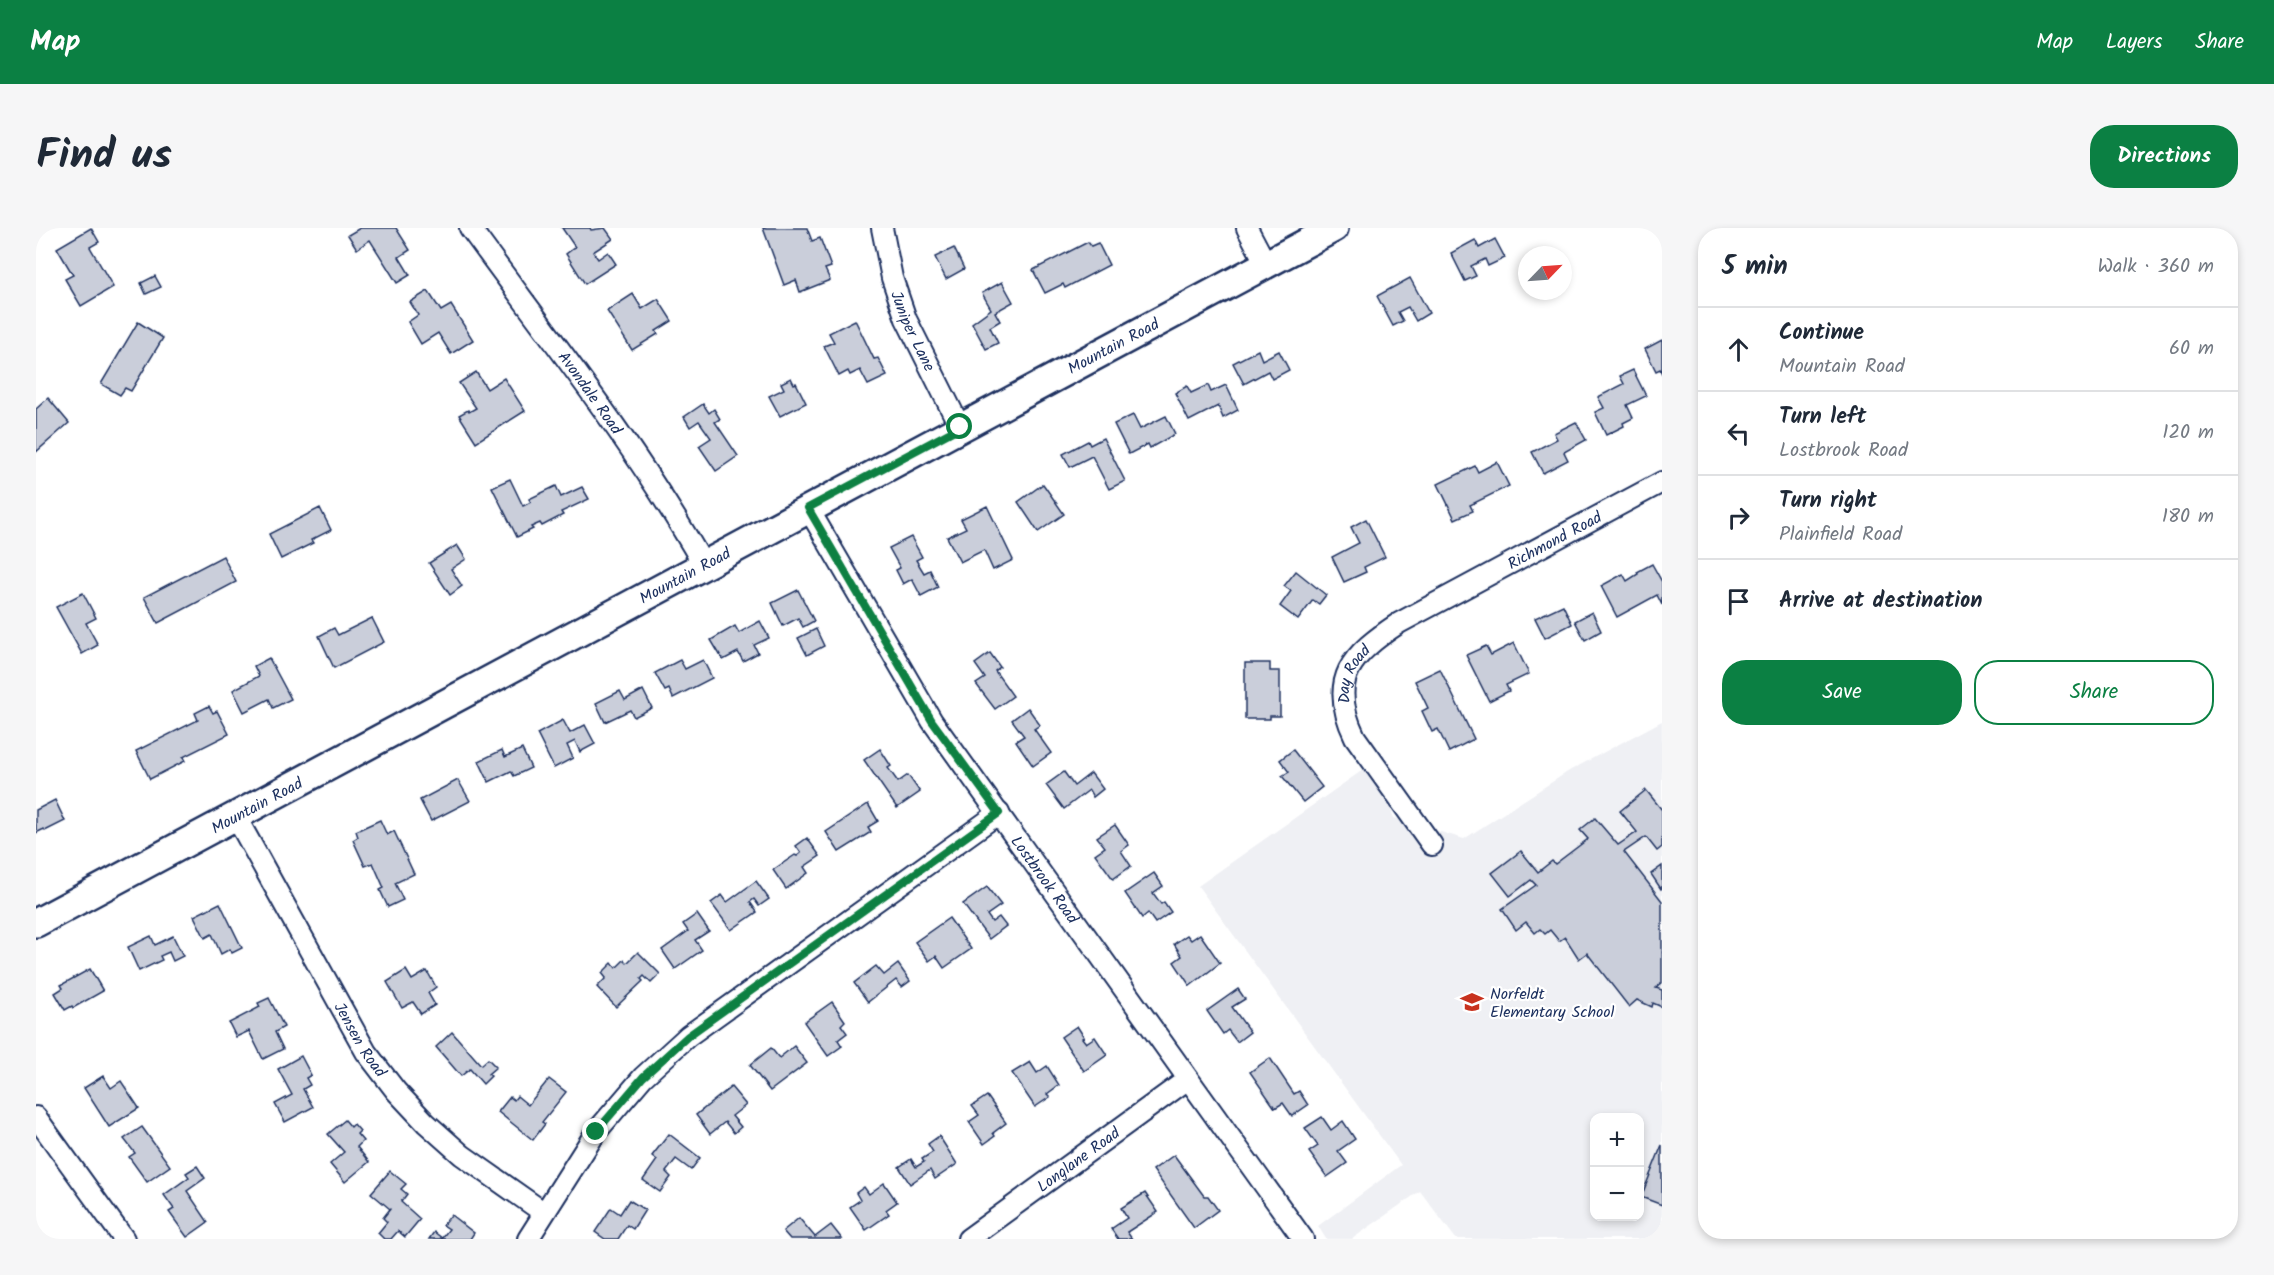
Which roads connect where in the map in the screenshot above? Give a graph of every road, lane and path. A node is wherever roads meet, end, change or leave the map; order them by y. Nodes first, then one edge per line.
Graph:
1 (470, 228) edge
2 (882, 228) edge
3 (1247, 228) edge
4 (1334, 228) edge
5 (1266, 264) junction
6 (960, 427) junction
7 (1662, 483) edge
8 (808, 508) junction
9 (703, 564) junction
10 (1448, 596) joint
11 (999, 813) junction
12 (236, 817) junction
13 (1432, 845) dead end
14 (36, 923) edge
15 (1188, 1079) junction
16 (36, 1116) edge
17 (543, 1212) junction
18 (123, 1239) edge
19 (528, 1239) edge
20 (968, 1239) edge
21 (1304, 1239) edge

1 - 9 street, Avondale Road
2 - 6 street, Juniper Lane
3 - 5 street
4 - 5 main road, Mountain Road
5 - 6 main road, Mountain Road
6 - 8 main road, Mountain Road
7 - 10 street, Richmond Road
8 - 9 main road, Mountain Road
8 - 11 street, Lostbrook Road
9 - 12 main road, Mountain Road
10 - 13 street, Day Road
11 - 15 street, Lostbrook Road
11 - 17 street
12 - 14 main road, Mountain Road
12 - 17 street, Jensen Road
15 - 20 street, Longlane Road
15 - 21 street, Lostbrook Road
16 - 18 street
17 - 19 street

